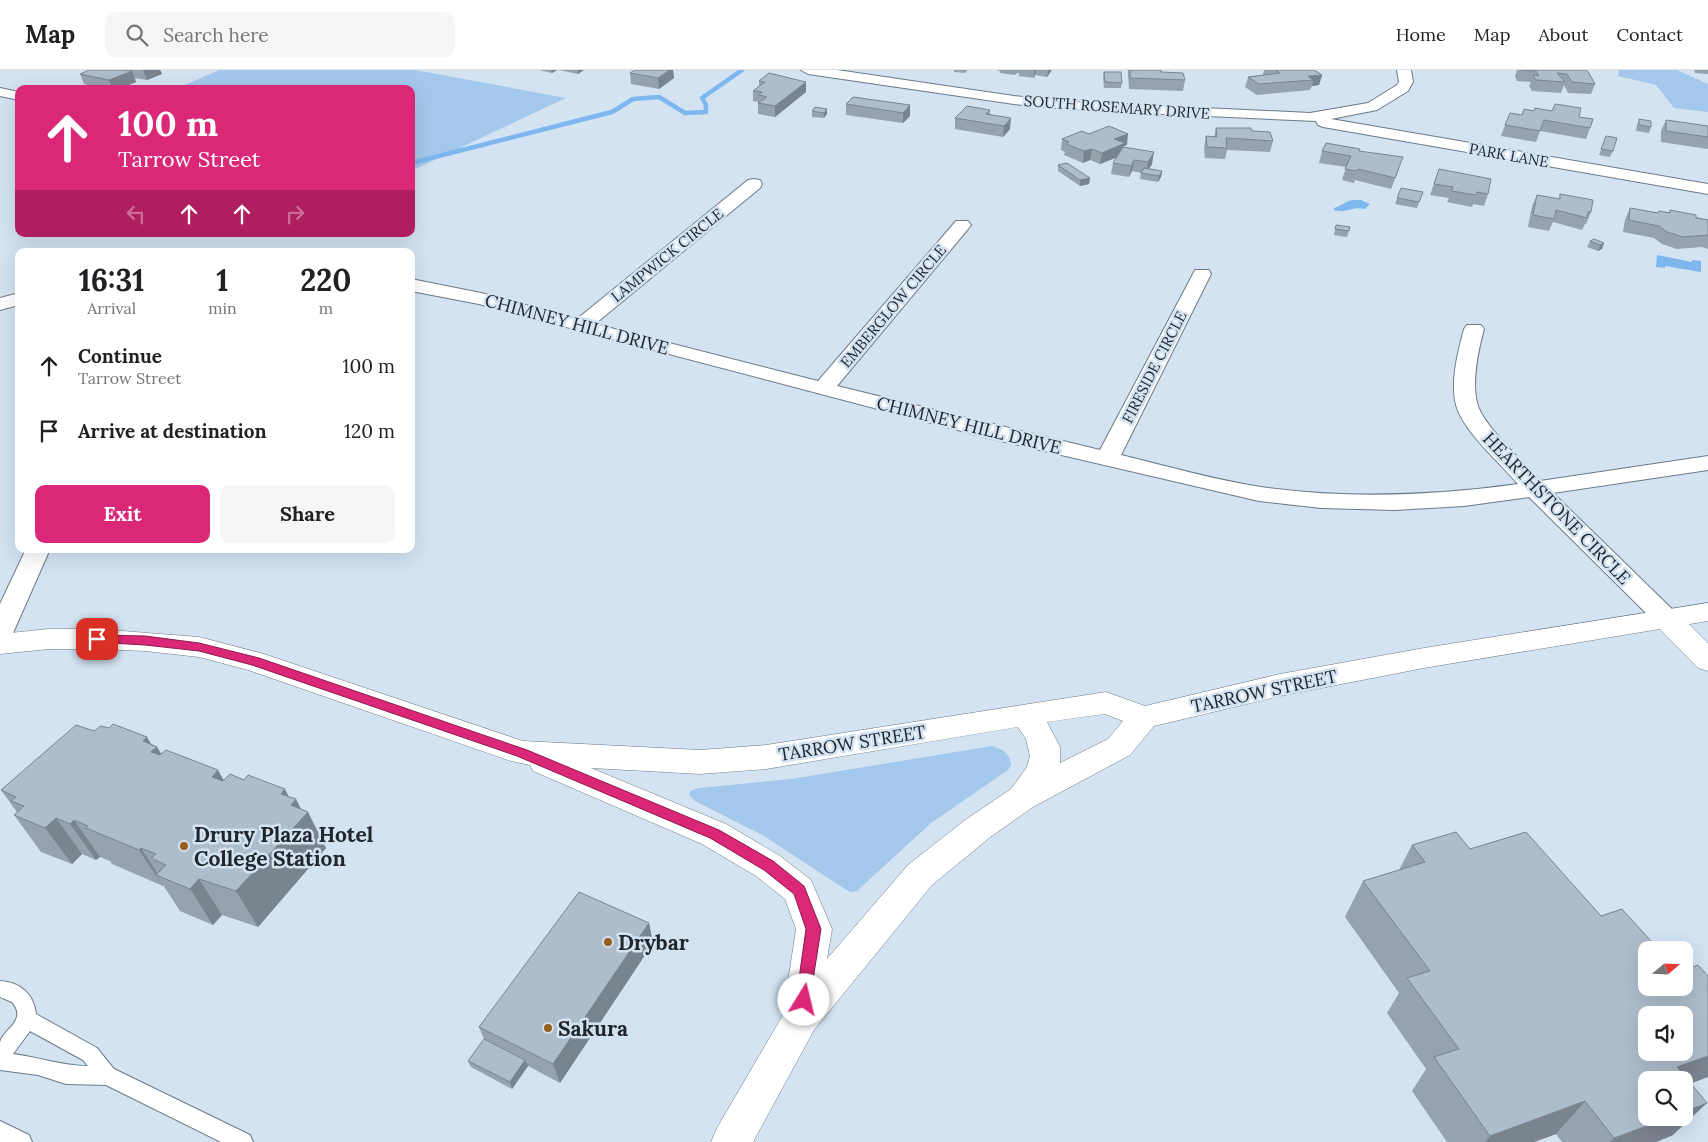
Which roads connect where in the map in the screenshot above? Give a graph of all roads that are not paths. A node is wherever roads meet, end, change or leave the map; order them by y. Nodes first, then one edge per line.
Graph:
1 (808, 70) edge
2 (1404, 70) edge
3 (0, 92) edge
4 (15, 95) edge
5 (1310, 118) junction
6 (754, 184) dead end
7 (1708, 189) edge
8 (962, 226) dead end
9 (1202, 274) dead end
10 (415, 286) edge
11 (15, 300) edge
12 (0, 304) edge
13 (580, 326) junction
14 (1474, 329) dead end
15 (824, 388) junction
16 (1107, 459) junction
17 (1708, 463) edge
18 (1535, 489) junction
19 (36, 553) edge
20 (1708, 612) edge
21 (1666, 618) junction
22 (0, 633) edge
23 (0, 644) edge
24 (1708, 661) edge
25 (1026, 714) junction
26 (1144, 717) junction
27 (522, 753) junction
28 (1022, 798) junction
29 (0, 989) edge
30 (25, 1018) junction
31 (801, 1018) junction
32 (0, 1053) edge
33 (0, 1061) edge
34 (107, 1076) junction
35 (0, 1131) edge
36 (22, 1142) edge
37 (243, 1142) edge
38 (731, 1142) edge

1 - 5 street, SOUTH ROSEMARY DRIVE
2 - 5 street, SOUTH ROSEMARY DRIVE
3 - 4 street
5 - 7 street, PARK LANE
6 - 13 street, LAMPWICK CIRCLE
8 - 15 street, EMBERGLOW CIRCLE
9 - 16 street, FIRESIDE CIRCLE
10 - 13 street, CHIMNEY HILL DRIVE
11 - 12 street
13 - 15 street, CHIMNEY HILL DRIVE
14 - 18 street, HEARTHSTONE CIRCLE
15 - 16 street, CHIMNEY HILL DRIVE
16 - 18 street, CHIMNEY HILL DRIVE
17 - 18 street, CHIMNEY HILL DRIVE
18 - 21 street, HEARTHSTONE CIRCLE
19 - 22 street
20 - 21 main road, TARROW STREET
21 - 24 main road
21 - 26 main road, TARROW STREET
23 - 27 main road, TARROW STREET
25 - 26 main road, TARROW STREET
25 - 27 main road, TARROW STREET
25 - 28 main road
26 - 28 main road
27 - 31 main road
28 - 31 main road
29 - 30 lane
30 - 32 lane
30 - 34 lane
31 - 38 main road
33 - 34 lane
34 - 37 lane
35 - 36 lane

